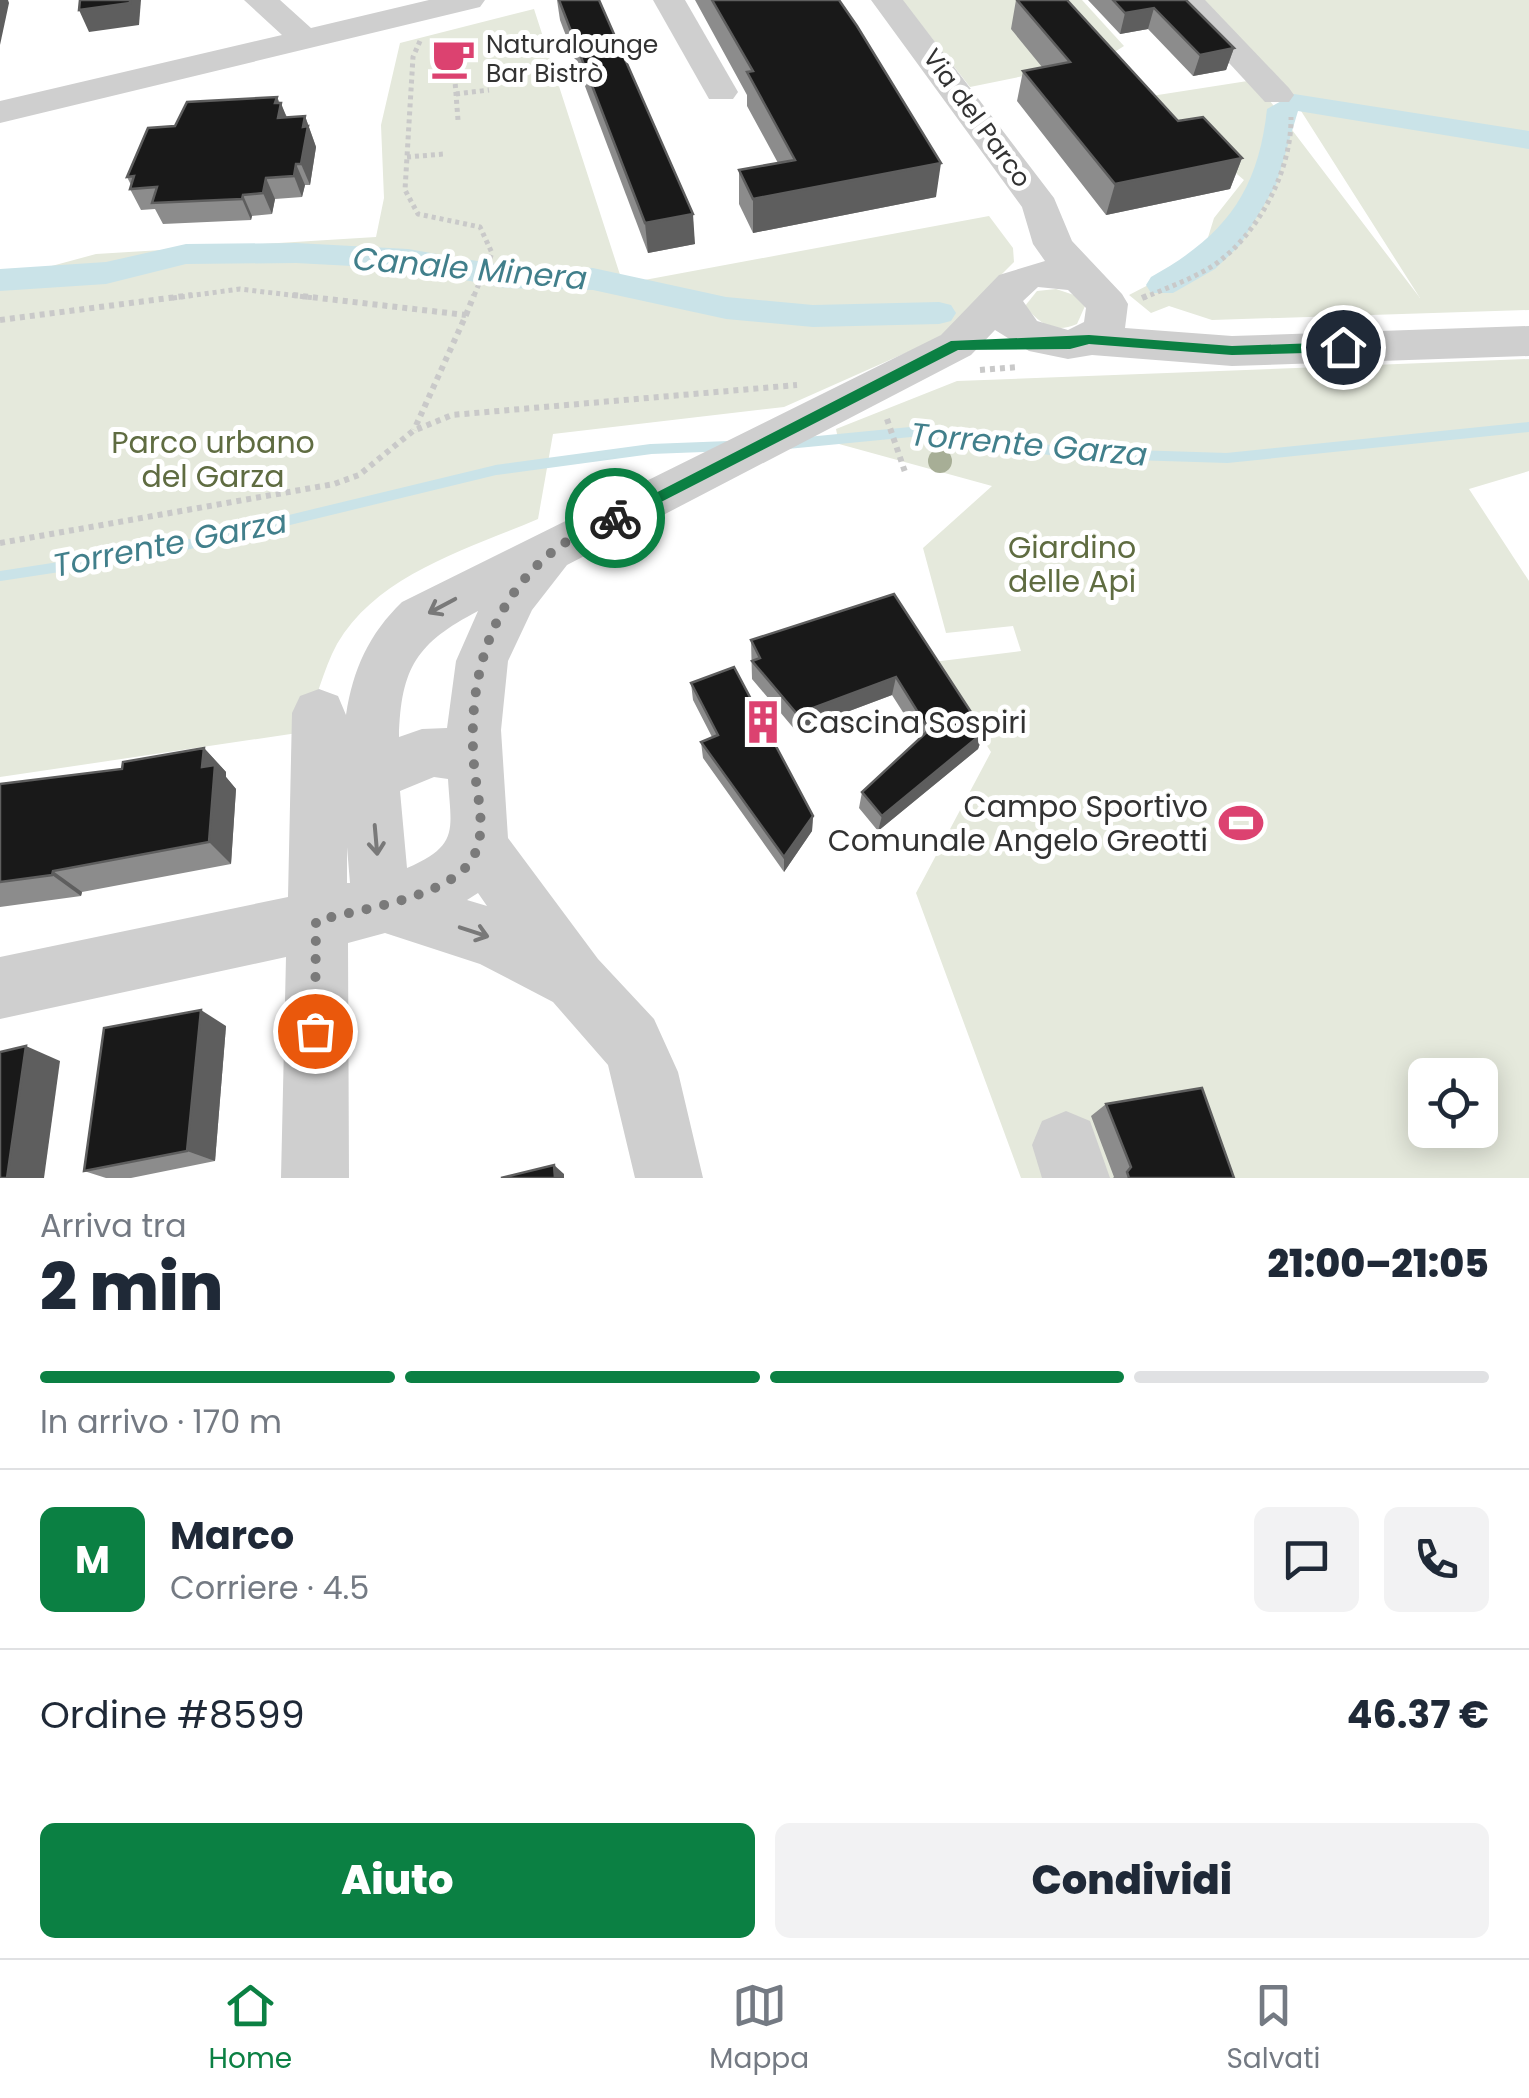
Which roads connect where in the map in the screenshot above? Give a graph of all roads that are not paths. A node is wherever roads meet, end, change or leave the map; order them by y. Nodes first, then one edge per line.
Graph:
1 (260, 0) edge
2 (470, 0) edge
3 (668, 0) edge
4 (887, 0) edge
5 (1187, 0) edge
6 (300, 38) junction
7 (721, 92) dead end
8 (1285, 107) road end
9 (0, 112) edge
10 (1053, 244) junction
11 (1013, 288) junction
12 (1071, 327) junction
13 (1529, 341) edge
14 (965, 358) junction
15 (560, 546) junction
16 (319, 713) dead end
17 (474, 763) junction
18 (373, 778) junction
19 (480, 848) junction
20 (381, 902) junction
21 (316, 921) junction
22 (576, 980) junction
23 (0, 988) edge
24 (315, 1178) edge
25 (669, 1178) edge

1 - 6 street
2 - 6 street
3 - 7 street
4 - 10 street, Via del Parco
5 - 8 street
6 - 9 street
10 - 11 street
10 - 12 street, Via del Parco
11 - 12 street
11 - 12 street
11 - 14 street
12 - 13 street
12 - 14 street
14 - 15 street
15 - 17 street
15 -> 18 street
16 - 21 street
17 - 18 street
17 - 19 street
18 -> 20 street
19 - 20 street
19 - 22 street
20 - 21 street
20 -> 22 street
21 - 23 street
21 - 24 street
22 - 25 street

